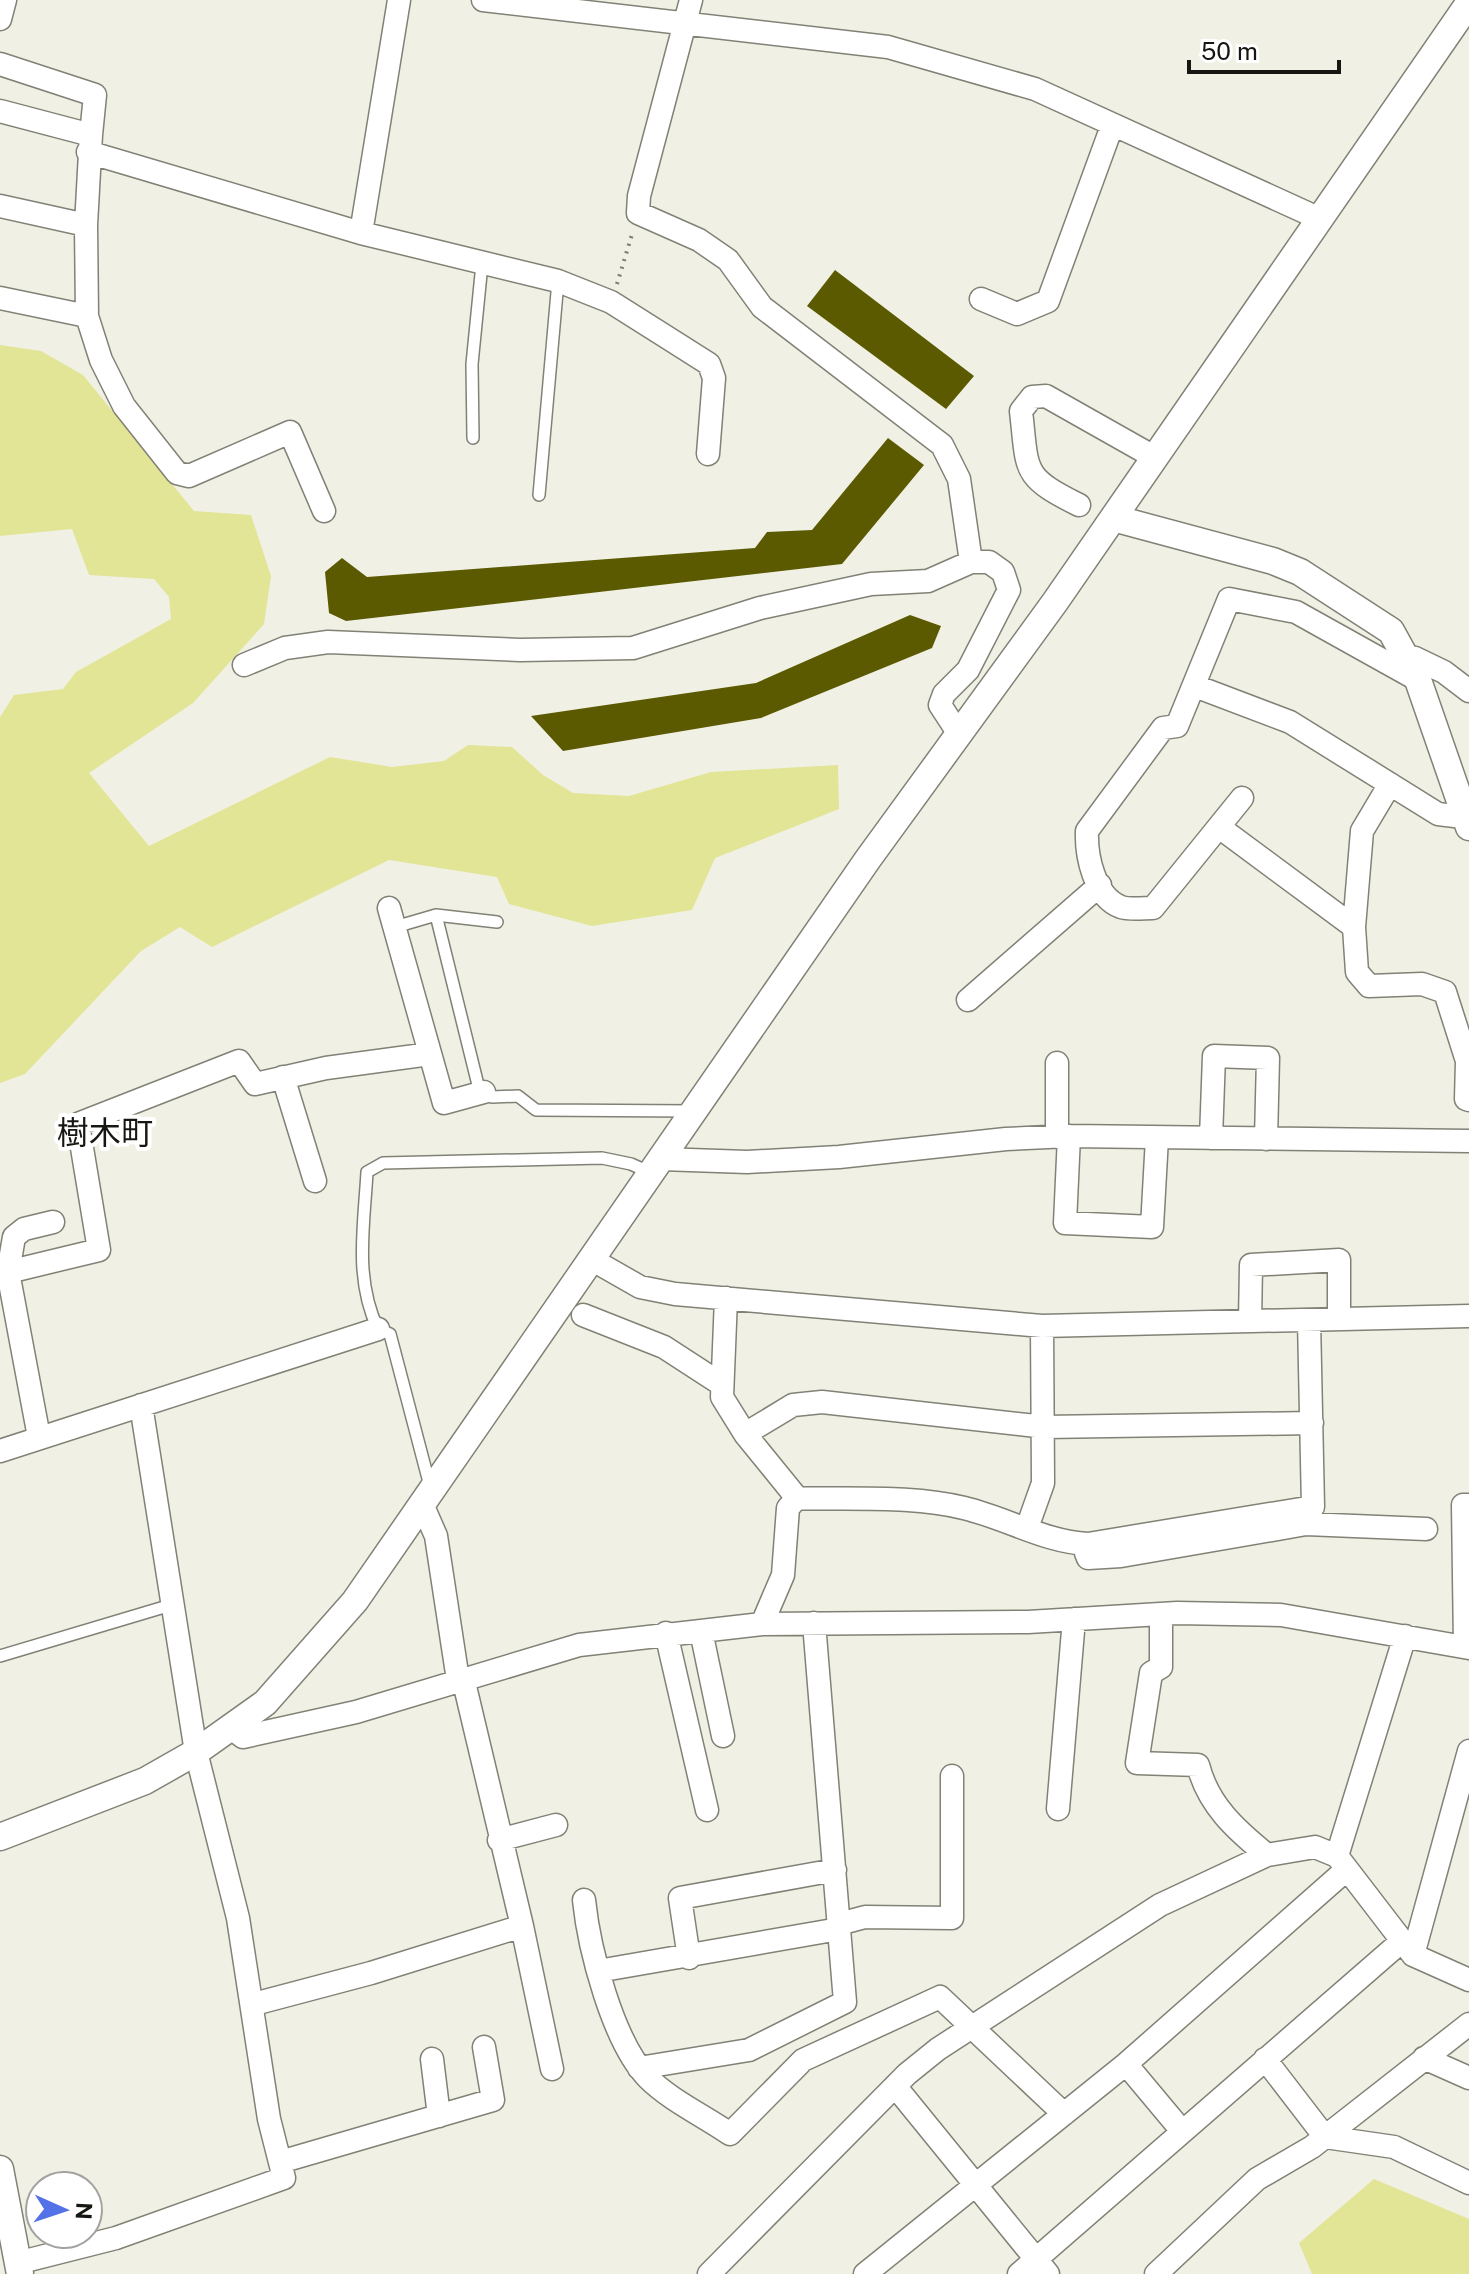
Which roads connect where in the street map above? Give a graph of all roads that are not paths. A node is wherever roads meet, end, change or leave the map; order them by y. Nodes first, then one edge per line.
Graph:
1 (5, 0) edge
2 (399, 0) edge
3 (483, 0) edge
4 (691, 0) edge
5 (1469, 3) edge
6 (0, 19) edge
7 (686, 24) junction
8 (0, 64) edge
9 (0, 111) edge
10 (1112, 126) junction
11 (89, 143) junction
12 (0, 206) edge
13 (1318, 218) junction
14 (86, 225) junction
15 (361, 233) junction
16 (482, 264) junction
17 (558, 281) junction
18 (0, 298) edge
19 (981, 299) dead end
20 (87, 316) junction
21 (473, 438) dead end
22 (708, 454) dead end
23 (1154, 457) junction
24 (539, 495) dead end
25 (1079, 505) dead end
26 (324, 511) dead end
27 (1113, 518) junction
28 (971, 562) junction
29 (244, 665) dead end
30 (1414, 672) junction
31 (1195, 686) junction
32 (1469, 691) edge
33 (959, 734) junction
34 (1390, 784) junction
35 (1242, 798) dead end
36 (1466, 822) edge
37 (1219, 827) junction
38 (1100, 885) junction
39 (436, 915) junction
40 (392, 918) joint
41 (497, 922) dead end
42 (1354, 927) junction
43 (968, 1000) dead end
44 (430, 1054) junction
45 (1057, 1063) dead end
46 (283, 1077) junction
47 (484, 1092) junction
48 (1469, 1100) edge
49 (694, 1111) junction
50 (1063, 1137) junction
51 (1157, 1138) junction
52 (1211, 1138) junction
53 (1266, 1139) junction
54 (1469, 1141) edge
55 (656, 1166) junction
56 (315, 1181) dead end
57 (53, 1222) dead end
58 (591, 1259) junction
59 (8, 1272) junction
60 (726, 1298) junction
61 (583, 1315) dead end
62 (1469, 1316) edge
63 (1339, 1319) junction
64 (1309, 1320) junction
65 (1250, 1321) junction
66 (1042, 1326) junction
67 (378, 1329) junction
68 (721, 1384) junction
69 (141, 1405) junction
70 (1312, 1423) junction
71 (1045, 1427) junction
72 (745, 1434) junction
73 (39, 1437) junction
74 (0, 1451) edge
75 (426, 1497) junction
76 (797, 1498) junction
77 (1469, 1505) edge
78 (1027, 1528) junction
79 (1426, 1529) dead end
80 (1084, 1544) junction
81 (171, 1605) junction
82 (1161, 1614) junction
83 (1074, 1619) junction
84 (814, 1623) junction
85 (762, 1624) junction
86 (701, 1631) junction
87 (666, 1633) junction
88 (1405, 1636) junction
89 (1467, 1648) edge
90 (0, 1656) edge
91 (460, 1679) junction
92 (230, 1727) junction
93 (723, 1736) dead end
94 (1469, 1751) edge
95 (196, 1752) junction
96 (952, 1776) dead end
97 (1058, 1809) dead end
98 (707, 1810) dead end
99 (556, 1825) dead end
100 (0, 1837) edge
101 (499, 1840) junction
102 (1267, 1855) junction
103 (1342, 1863) junction
104 (835, 1870) junction
105 (584, 1900) dead end
106 (522, 1926) junction
107 (839, 1927) junction
108 (1407, 1948) junction
109 (689, 1958) junction
110 (598, 1971) junction
111 (1469, 1980) edge
112 (254, 2004) junction
113 (1469, 2024) edge
114 (972, 2027) junction
115 (484, 2047) dead end
116 (1424, 2058) junction
117 (432, 2059) dead end
118 (1265, 2059) junction
119 (1126, 2064) junction
120 (639, 2068) junction
121 (552, 2069) dead end
122 (1469, 2078) edge
123 (895, 2086) junction
124 (1064, 2114) junction
125 (439, 2116) junction
126 (1182, 2131) junction
127 (1325, 2137) junction
128 (280, 2162) junction
129 (0, 2169) edge
130 (1469, 2183) edge
131 (976, 2185) junction
132 (18, 2268) edge
133 (1034, 2269) edge
134 (720, 2270) edge
135 (865, 2274) edge
136 (1156, 2274) edge

1 - 6 street
2 - 15 street
3 - 7 street
4 - 7 street
5 - 13 street
7 - 10 street
7 - 28 street
8 - 11 street
9 - 11 street
10 - 13 street
10 - 19 street
11 - 14 street
11 - 15 street
12 - 14 street
13 - 23 street
14 - 20 street
15 - 16 street
16 - 17 street
16 - 21 lane
17 - 22 street
17 - 24 lane
18 - 20 street
20 - 26 street
23 - 25 street
23 - 27 street
27 - 30 street
27 - 33 street
28 - 29 street
28 - 33 street
30 - 31 street
30 - 32 street
30 - 36 street
31 - 34 street
31 - 38 street
33 - 49 street
34 - 36 street
34 - 42 street
35 - 37 street
37 - 38 street
37 - 42 street
38 - 43 street
39 - 40 lane
39 - 41 lane
39 - 47 lane
40 - 44 street
42 - 48 street
44 - 46 street
44 - 47 street
45 - 50 street
46 - 56 street
46 - 59 street
47 - 49 lane
49 - 55 street
50 - 51 street
50 - 51 street
50 - 55 street
51 - 52 street
52 - 53 street
52 - 53 street
53 - 54 street
55 - 58 street
55 - 67 lane
57 - 59 street
58 - 60 street
58 - 75 street
59 - 73 street
60 - 66 street
60 - 68 street
61 - 68 street
62 - 63 street
63 - 64 street
63 - 65 street
64 - 65 street
64 - 70 street
65 - 66 street
66 - 71 street
67 - 69 street
67 - 75 lane
68 - 72 street
69 - 73 street
69 - 81 street
70 - 71 street
70 - 80 street
71 - 72 street
71 - 78 street
72 - 76 street
73 - 74 street
75 - 91 street
75 - 92 street
76 - 78 street
76 - 85 street
77 - 89 street
78 - 80 street
79 - 80 street
81 - 90 lane
81 - 95 street
82 - 83 street
82 - 88 street
82 - 102 street
83 - 84 street
83 - 97 street
84 - 85 street
84 - 104 street
85 - 86 street
86 - 87 street
86 - 93 street
87 - 91 street
87 - 98 street
88 - 89 street
88 - 103 street
91 - 92 street
91 - 101 street
92 - 95 street
94 - 108 street
95 - 100 street
95 - 112 street
96 - 107 street
99 - 101 street
101 - 106 street
102 - 103 street
102 - 114 street
103 - 108 street
103 - 119 street
104 - 107 street
104 - 109 street
105 - 110 street
106 - 112 street
106 - 121 street
107 - 109 street
107 - 120 street
108 - 111 street
108 - 118 street
109 - 110 street
110 - 120 street
112 - 128 street
113 - 116 street
114 - 120 street
114 - 123 street
114 - 124 street
115 - 125 street
116 - 122 street
116 - 127 street
117 - 125 street
118 - 126 street
118 - 127 street
119 - 124 street
119 - 126 street
123 - 131 street
123 - 134 street
124 - 131 street
125 - 128 street
126 - 133 street
127 - 130 street
127 - 136 street
128 - 132 street
129 - 132 street
131 - 133 street
131 - 135 street

